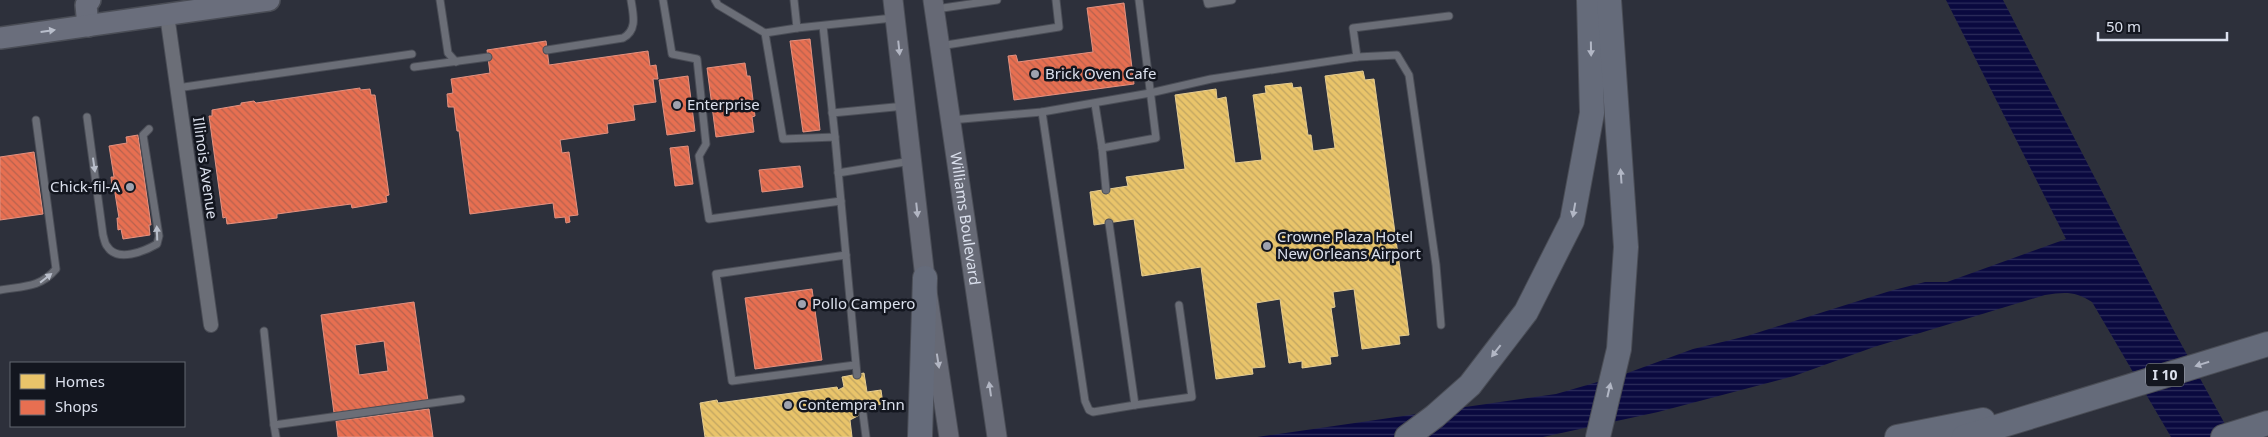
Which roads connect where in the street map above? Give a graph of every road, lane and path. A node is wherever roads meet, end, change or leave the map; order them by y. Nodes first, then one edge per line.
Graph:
1 (90, 0) edge
2 (269, 0) edge
3 (440, 0) edge
4 (631, 0) edge
5 (662, 0) edge
6 (715, 0) edge
7 (794, 0) edge
8 (997, 0) edge
9 (1056, 0) edge
10 (1139, 0) edge
11 (1232, 0) edge
12 (1590, 0) edge
13 (1609, 0) edge
14 (1208, 2) edge
15 (934, 5) edge
16 (894, 9) edge
17 (167, 15) junction
18 (1449, 16) dead end
19 (88, 26) junction
20 (823, 26) junction
21 (797, 28) junction
22 (765, 33) junction
23 (0, 38) edge
24 (940, 46) junction
25 (547, 50) dead end
26 (412, 54) dead end
27 (1357, 57) junction
28 (488, 58) dead end
29 (456, 62) junction
30 (414, 67) dead end
31 (177, 88) junction
32 (1150, 93) junction
33 (1095, 104) junction
34 (905, 106) junction
35 (1042, 112) junction
36 (832, 113) junction
37 (87, 116) dead end
38 (36, 120) dead end
39 (950, 120) junction
40 (149, 129) dead end
41 (835, 137) junction
42 (1102, 148) junction
43 (912, 161) junction
44 (838, 173) junction
45 (1106, 190) dead end
46 (841, 201) junction
47 (1110, 222) dead end
48 (846, 255) junction
49 (925, 278) junction
50 (0, 290) edge
51 (1179, 305) dead end
52 (211, 325) dead end
53 (1441, 325) dead end
54 (264, 331) dead end
55 (2258, 347) edge
56 (855, 365) junction
57 (857, 375) dead end
58 (461, 399) dead end
59 (2083, 401) junction
60 (1135, 405) junction
61 (862, 414) dead end
62 (2268, 423) edge
63 (274, 425) junction
64 (276, 437) edge
65 (866, 437) edge
66 (920, 437) edge
67 (949, 437) edge
68 (997, 437) edge
69 (1407, 437) edge
70 (1598, 437) edge
71 (1896, 437) edge
72 (1964, 437) edge
73 (2223, 437) edge

1 - 19 main road
2 - 17 main road
3 - 29 lane
4 - 25 lane
5 - 46 lane
6 - 22 lane
7 - 21 lane
8 - 15 lane
9 - 24 lane
10 - 32 lane
11 - 14 lane
12 -> 69 highway
70 -> 13 highway
15 - 24 main road, Williams Boulevard
16 - 20 lane
16 -> 34 main road
17 - 19 main road
17 - 31 street, Illinois Avenue
18 - 27 lane
23 -> 19 main road
20 - 21 lane
20 - 36 lane
21 - 22 lane
22 - 41 lane
24 - 39 main road, Williams Boulevard
26 - 31 lane
27 - 32 lane
27 - 53 lane
28 - 29 lane
29 - 30 lane
31 - 52 street, Illinois Avenue
32 - 33 lane
32 - 42 lane
33 - 35 lane
33 - 42 lane
34 - 36 lane
34 - 43 main road
35 - 39 lane
35 - 60 lane
36 - 41 lane
37 -> 40 lane
50 -> 38 lane
68 -> 39 main road, Williams Boulevard
41 - 44 lane
42 - 45 lane
43 - 44 lane
43 -> 49 main road
44 - 46 lane
46 - 48 lane
47 - 60 lane
48 - 56 lane
48 - 56 lane
49 - 66 highway
49 -> 67 main road
51 - 60 lane
54 - 63 lane
55 -> 59 highway, I 10
56 - 57 lane
58 - 63 lane
59 - 71 highway
59 - 72 highway, I 10
61 - 65 lane
62 - 73 highway
63 - 64 lane

